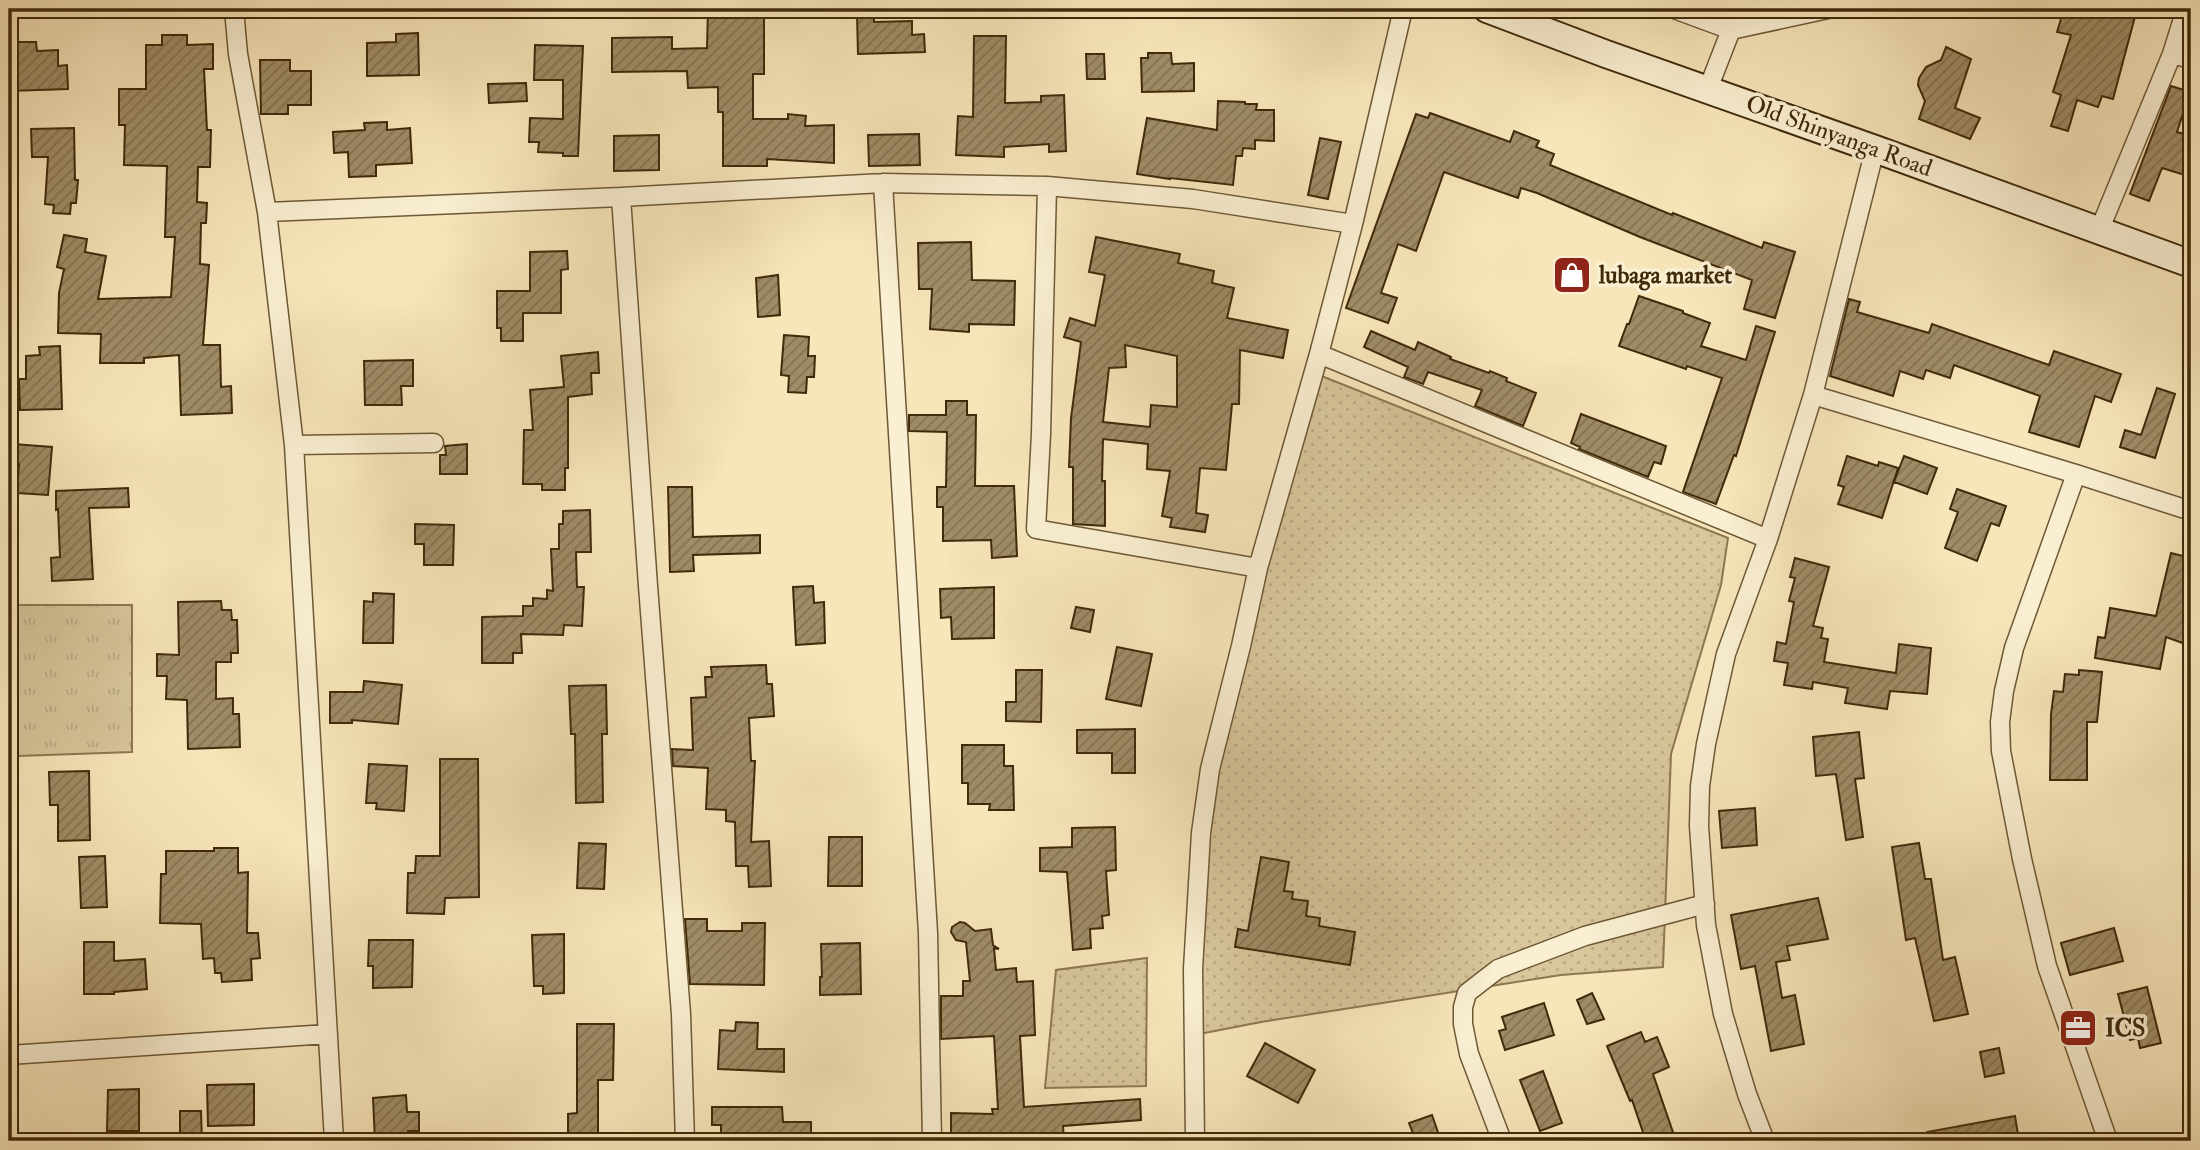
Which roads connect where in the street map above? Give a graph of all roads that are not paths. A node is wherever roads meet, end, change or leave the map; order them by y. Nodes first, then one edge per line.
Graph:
1 (234, 9) edge
2 (1403, 9) edge
3 (1487, 9) edge
4 (1674, 9) edge
5 (1739, 9) edge
6 (1828, 9) edge
7 (2186, 9) edge
8 (1731, 30) junction
9 (2172, 54) junction
10 (2191, 60) edge
11 (1708, 89) junction
12 (1875, 149) junction
13 (883, 183) junction
14 (1046, 186) junction
15 (621, 197) junction
16 (267, 212) junction
17 (1353, 224) junction
18 (2099, 231) junction
19 (2191, 264) edge
20 (1319, 354) junction
21 (1813, 395) junction
22 (434, 443) dead end
23 (294, 445) junction
24 (2076, 474) junction
25 (2191, 512) edge
26 (1768, 539) junction
27 (1258, 569) junction
28 (1705, 904) junction
29 (328, 1034) junction
30 (9, 1055) edge
31 (334, 1141) edge
32 (685, 1141) edge
33 (932, 1141) edge
34 (1195, 1141) edge
35 (1502, 1141) edge
36 (1765, 1141) edge
37 (2108, 1141) edge

1 - 16 street
2 - 17 street
3 - 11 main road, Old Shinyanga Road
4 - 8 street
5 - 8 street
6 - 8 street
7 - 9 street
8 - 11 street
9 - 10 street
9 - 18 street
11 - 12 main road, Old Shinyanga Road
12 - 18 main road, Old Shinyanga Road
12 - 21 street
13 - 14 street
13 - 15 street
13 - 33 street
14 - 17 street
14 - 27 street
15 - 16 street
15 - 32 street
16 - 23 street
17 - 20 street
18 - 19 main road, Old Shinyanga Road
20 - 26 street
20 - 27 street
21 - 24 street
21 - 26 street
22 - 23 street
23 - 29 street
24 - 25 street
24 - 37 street
26 - 28 street
27 - 34 street
28 - 35 street
28 - 36 street
29 - 30 street
29 - 31 street

